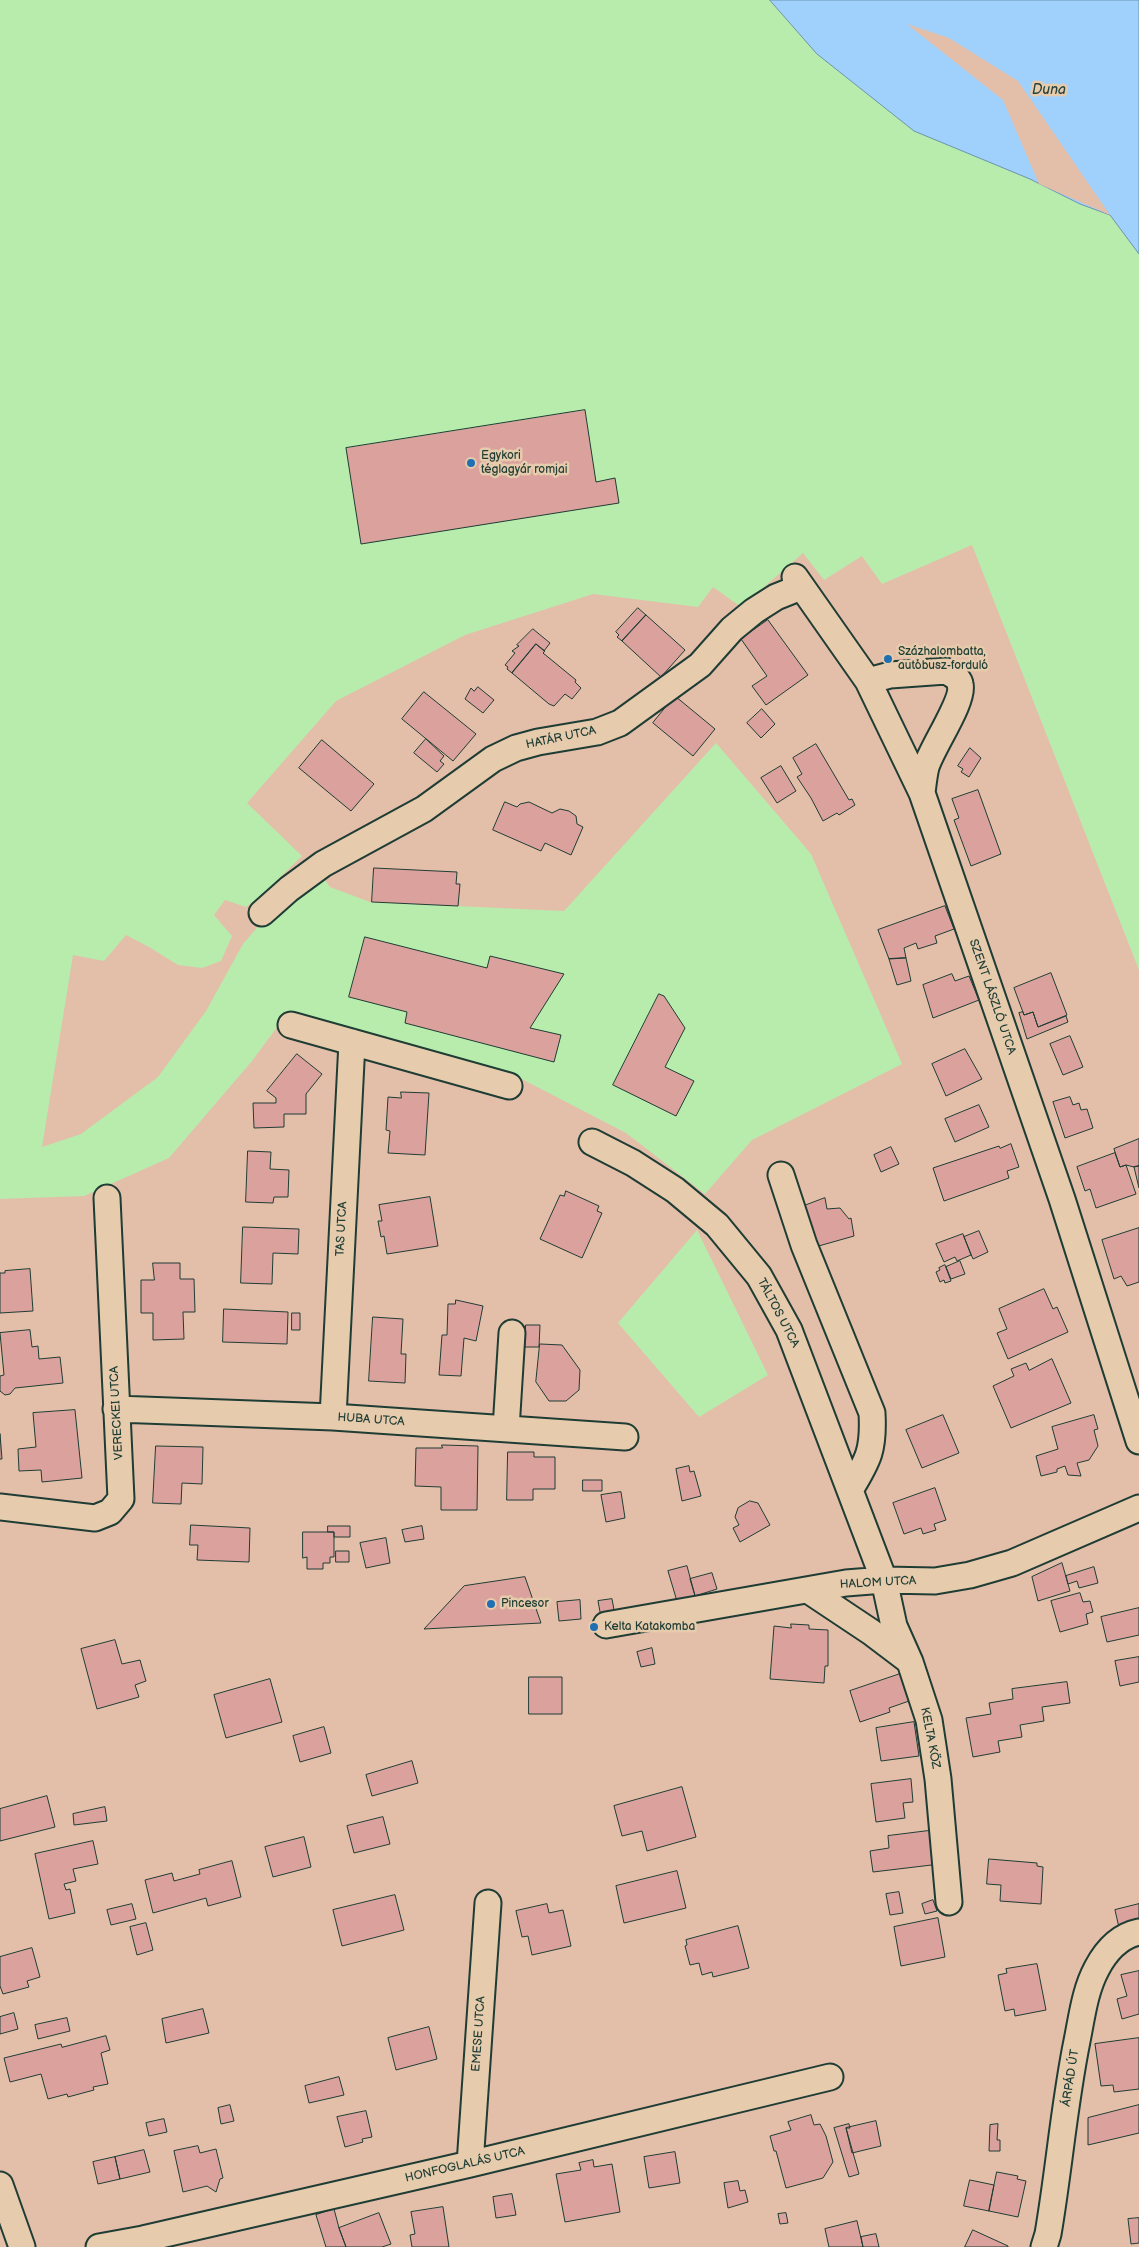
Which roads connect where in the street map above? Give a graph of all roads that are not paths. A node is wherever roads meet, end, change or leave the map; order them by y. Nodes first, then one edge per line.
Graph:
1 (798, 582) joint
2 (868, 681) junction
3 (922, 793) junction
4 (262, 913) dead end
5 (291, 1026) dead end
6 (352, 1042) junction
7 (509, 1086) dead end
8 (592, 1142) dead end
9 (782, 1176) dead end
10 (107, 1198) dead end
11 (512, 1333) dead end
12 (116, 1409) junction
13 (333, 1417) junction
14 (506, 1429) junction
15 (624, 1437) dead end
16 (1139, 1441) edge
17 (850, 1490) junction
18 (0, 1507) edge
19 (1139, 1508) edge
20 (884, 1580) junction
21 (808, 1590) junction
22 (606, 1625) dead end
23 (910, 1662) junction
24 (949, 1902) dead end
25 (488, 1903) dead end
26 (1139, 1932) edge
27 (830, 2077) dead end
28 (470, 2164) junction
29 (0, 2185) edge
30 (144, 2243) edge
31 (22, 2247) edge
32 (99, 2247) edge
33 (1044, 2247) edge

1 - 2 street, SZENT LÁSZLÓ UTCA
1 - 4 street, HATÁR UTCA
2 - 3 street, SZENT LÁSZLÓ UTCA
2 - 3 street
3 - 16 street, SZENT LÁSZLÓ UTCA
5 - 6 street
6 - 7 street
6 - 13 street, TAS UTCA
8 - 17 street, TÁLTOS UTCA
9 - 17 street
10 - 12 street, VERECKEI UTCA
11 - 14 street
12 - 13 street, HUBA UTCA
12 - 18 street, VERECKEI UTCA
13 - 14 street, HUBA UTCA
14 - 15 street, HUBA UTCA
17 - 20 street, TÁLTOS UTCA
19 - 20 street, HALOM UTCA
20 - 21 street, HALOM UTCA
20 - 23 street, KELTA KÖZ
21 - 22 street, HALOM UTCA
21 - 23 street
23 - 24 street, KELTA KÖZ
25 - 28 street, EMESE UTCA
26 - 33 street, ÁRPÁD ÚT
27 - 28 street, HONFOGLALÁS UTCA
28 - 30 street, HONFOGLALÁS UTCA
29 - 31 street
30 - 32 street, HONFOGLALÁS UTCA

